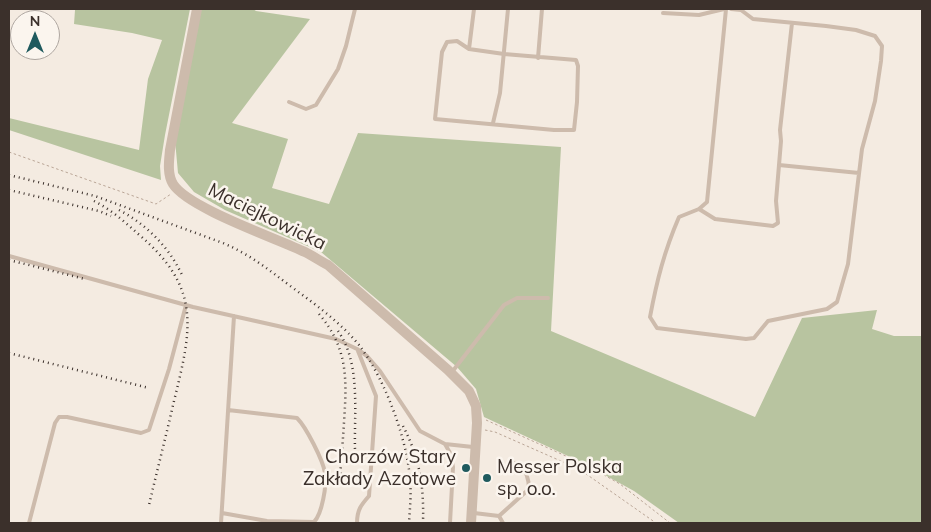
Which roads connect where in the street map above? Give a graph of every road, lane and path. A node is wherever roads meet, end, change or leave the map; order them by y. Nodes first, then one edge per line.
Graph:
1 (197, 9) edge
2 (355, 9) edge
3 (474, 9) edge
4 (508, 9) edge
5 (542, 9) edge
6 (725, 9) edge
7 (731, 9) edge
8 (741, 9) edge
9 (662, 13) dead end
10 (792, 22) junction
11 (469, 49) junction
12 (504, 54) junction
13 (538, 58) junction
14 (289, 102) dead end
15 (493, 123) junction
16 (9, 152) edge
17 (779, 165) junction
18 (859, 173) junction
19 (172, 193) dead end
20 (699, 209) junction
21 (9, 256) edge
22 (548, 298) dead end
23 (186, 305) junction
24 (234, 316) junction
25 (357, 348) junction
26 (451, 373) junction
27 (228, 410) junction
28 (476, 411) junction
29 (477, 428) junction
30 (445, 444) junction
31 (476, 448) junction
32 (513, 463) dead end
33 (222, 513) junction
34 (498, 516) junction
35 (471, 518) edge
36 (29, 523) edge
37 (221, 523) edge
38 (357, 523) edge
39 (450, 523) edge
40 (503, 523) edge
41 (656, 523) edge
42 (670, 523) edge

1 - 26 street, Maciejkowicka
2 - 14 lane
3 - 11 lane
4 - 12 lane
5 - 13 lane
6 - 9 lane
6 - 20 lane
7 - 8 lane
8 - 10 lane
10 - 17 lane
10 - 18 lane
11 - 12 lane
11 - 15 lane
12 - 13 lane
12 - 15 lane
13 - 15 lane
16 - 19 path
17 - 18 lane
17 - 20 lane
18 - 20 lane
21 - 23 lane
22 - 26 lane
23 - 24 lane
23 - 36 lane
24 - 25 lane
24 - 27 lane
25 - 30 lane
25 - 38 lane
26 - 28 street, Maciejkowicka
27 - 33 lane
27 - 33 lane
28 - 29 street, Maciejkowicka
28 - 42 path
29 - 31 street, Maciejkowicka
29 - 41 path
30 - 31 lane
30 - 39 lane
31 - 35 street, Maciejkowicka
32 - 34 lane
33 - 37 lane
34 - 35 lane
34 - 40 lane

